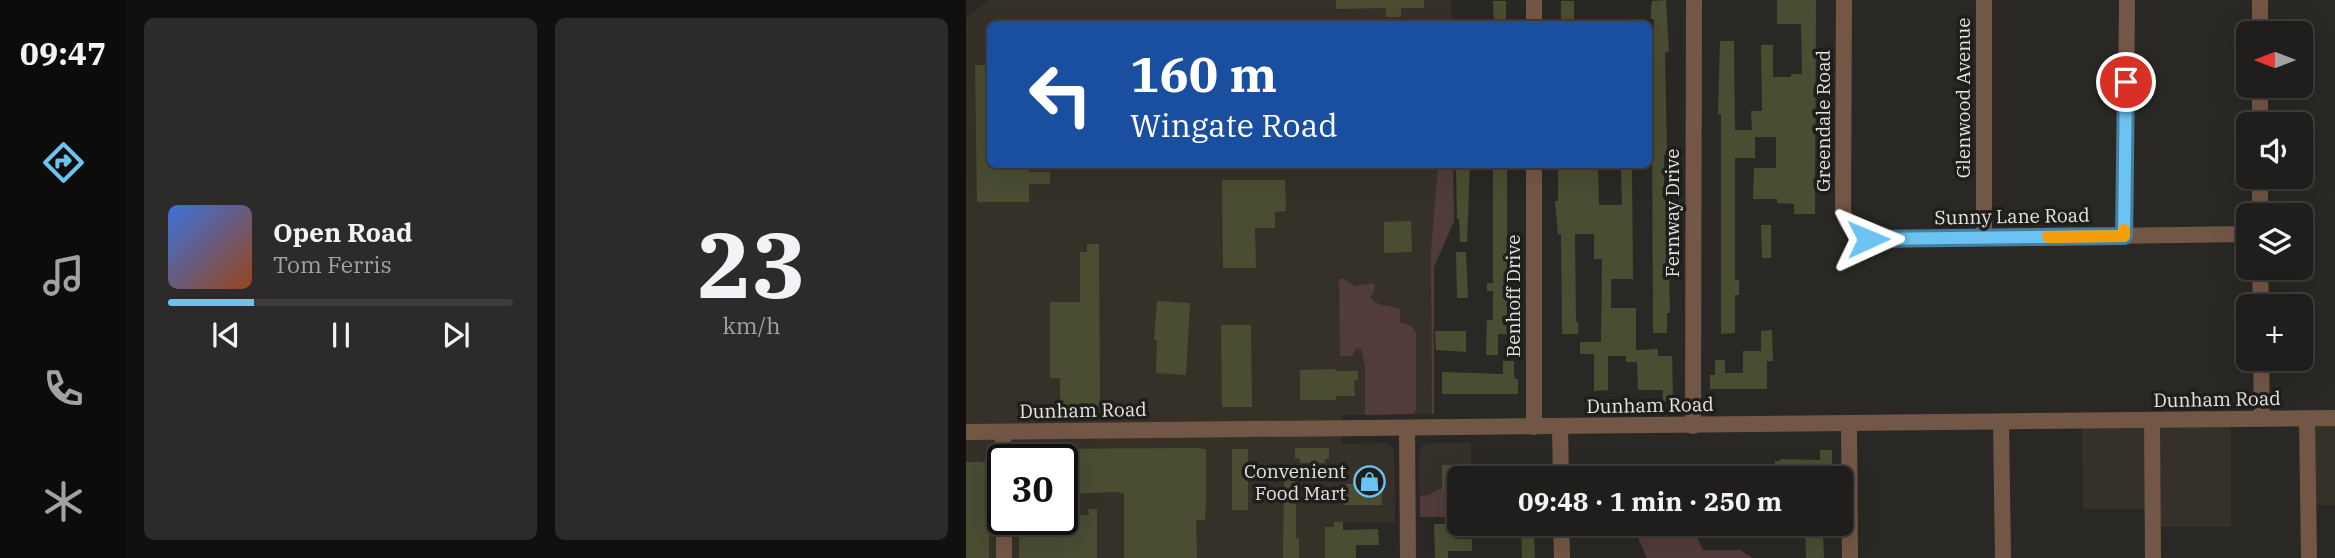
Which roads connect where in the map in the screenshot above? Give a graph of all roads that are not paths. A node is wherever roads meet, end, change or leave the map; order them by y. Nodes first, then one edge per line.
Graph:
1 (1534, 0) edge
2 (1693, 0) edge
3 (1843, 0) edge
4 (1984, 0) edge
5 (2127, 0) edge
6 (2260, 0) edge
7 (1534, 21) edge
8 (2260, 21) edge
9 (1534, 168) edge
10 (2236, 234) edge
11 (1860, 236) joint
12 (2124, 236) junction
13 (1984, 237) junction
14 (2261, 371) edge
15 (2335, 418) edge
16 (2262, 419) junction
17 (2307, 419) junction
18 (2152, 421) junction
19 (2001, 422) junction
20 (1849, 424) junction
21 (1693, 426) junction
22 (1534, 427) junction
23 (1560, 427) junction
24 (1407, 429) junction
25 (966, 432) edge
26 (1003, 432) junction
27 (1003, 444) edge
28 (1561, 466) edge
29 (1004, 535) edge
30 (1561, 536) edge
31 (1004, 558) edge
32 (1408, 558) edge
33 (1562, 558) edge
34 (1850, 558) edge
35 (2003, 558) edge
36 (2153, 558) edge
37 (2309, 558) edge

1 - 7 street
2 - 21 street, Fernway Drive
3 - 11 street, Greendale Road
4 - 13 street, Glenwood Avenue
5 - 12 street
6 - 8 street
9 - 22 street, Benhoff Drive
10 - 12 street, Sunny Lane Road
11 - 13 street, Sunny Lane Road
12 - 13 street, Sunny Lane Road
14 - 16 street
15 - 17 street, Dunham Road
16 - 17 street, Dunham Road
16 - 18 street, Dunham Road
17 - 37 street
18 - 19 street, Dunham Road
18 - 36 street
19 - 20 street, Dunham Road
19 - 35 street
20 - 21 street, Dunham Road
20 - 34 street
21 - 23 street, Dunham Road
22 - 23 street, Dunham Road
22 - 24 street, Dunham Road
23 - 28 street
24 - 26 street, Dunham Road
24 - 32 street
25 - 26 street, Dunham Road
26 - 27 street
29 - 31 street
30 - 33 street

